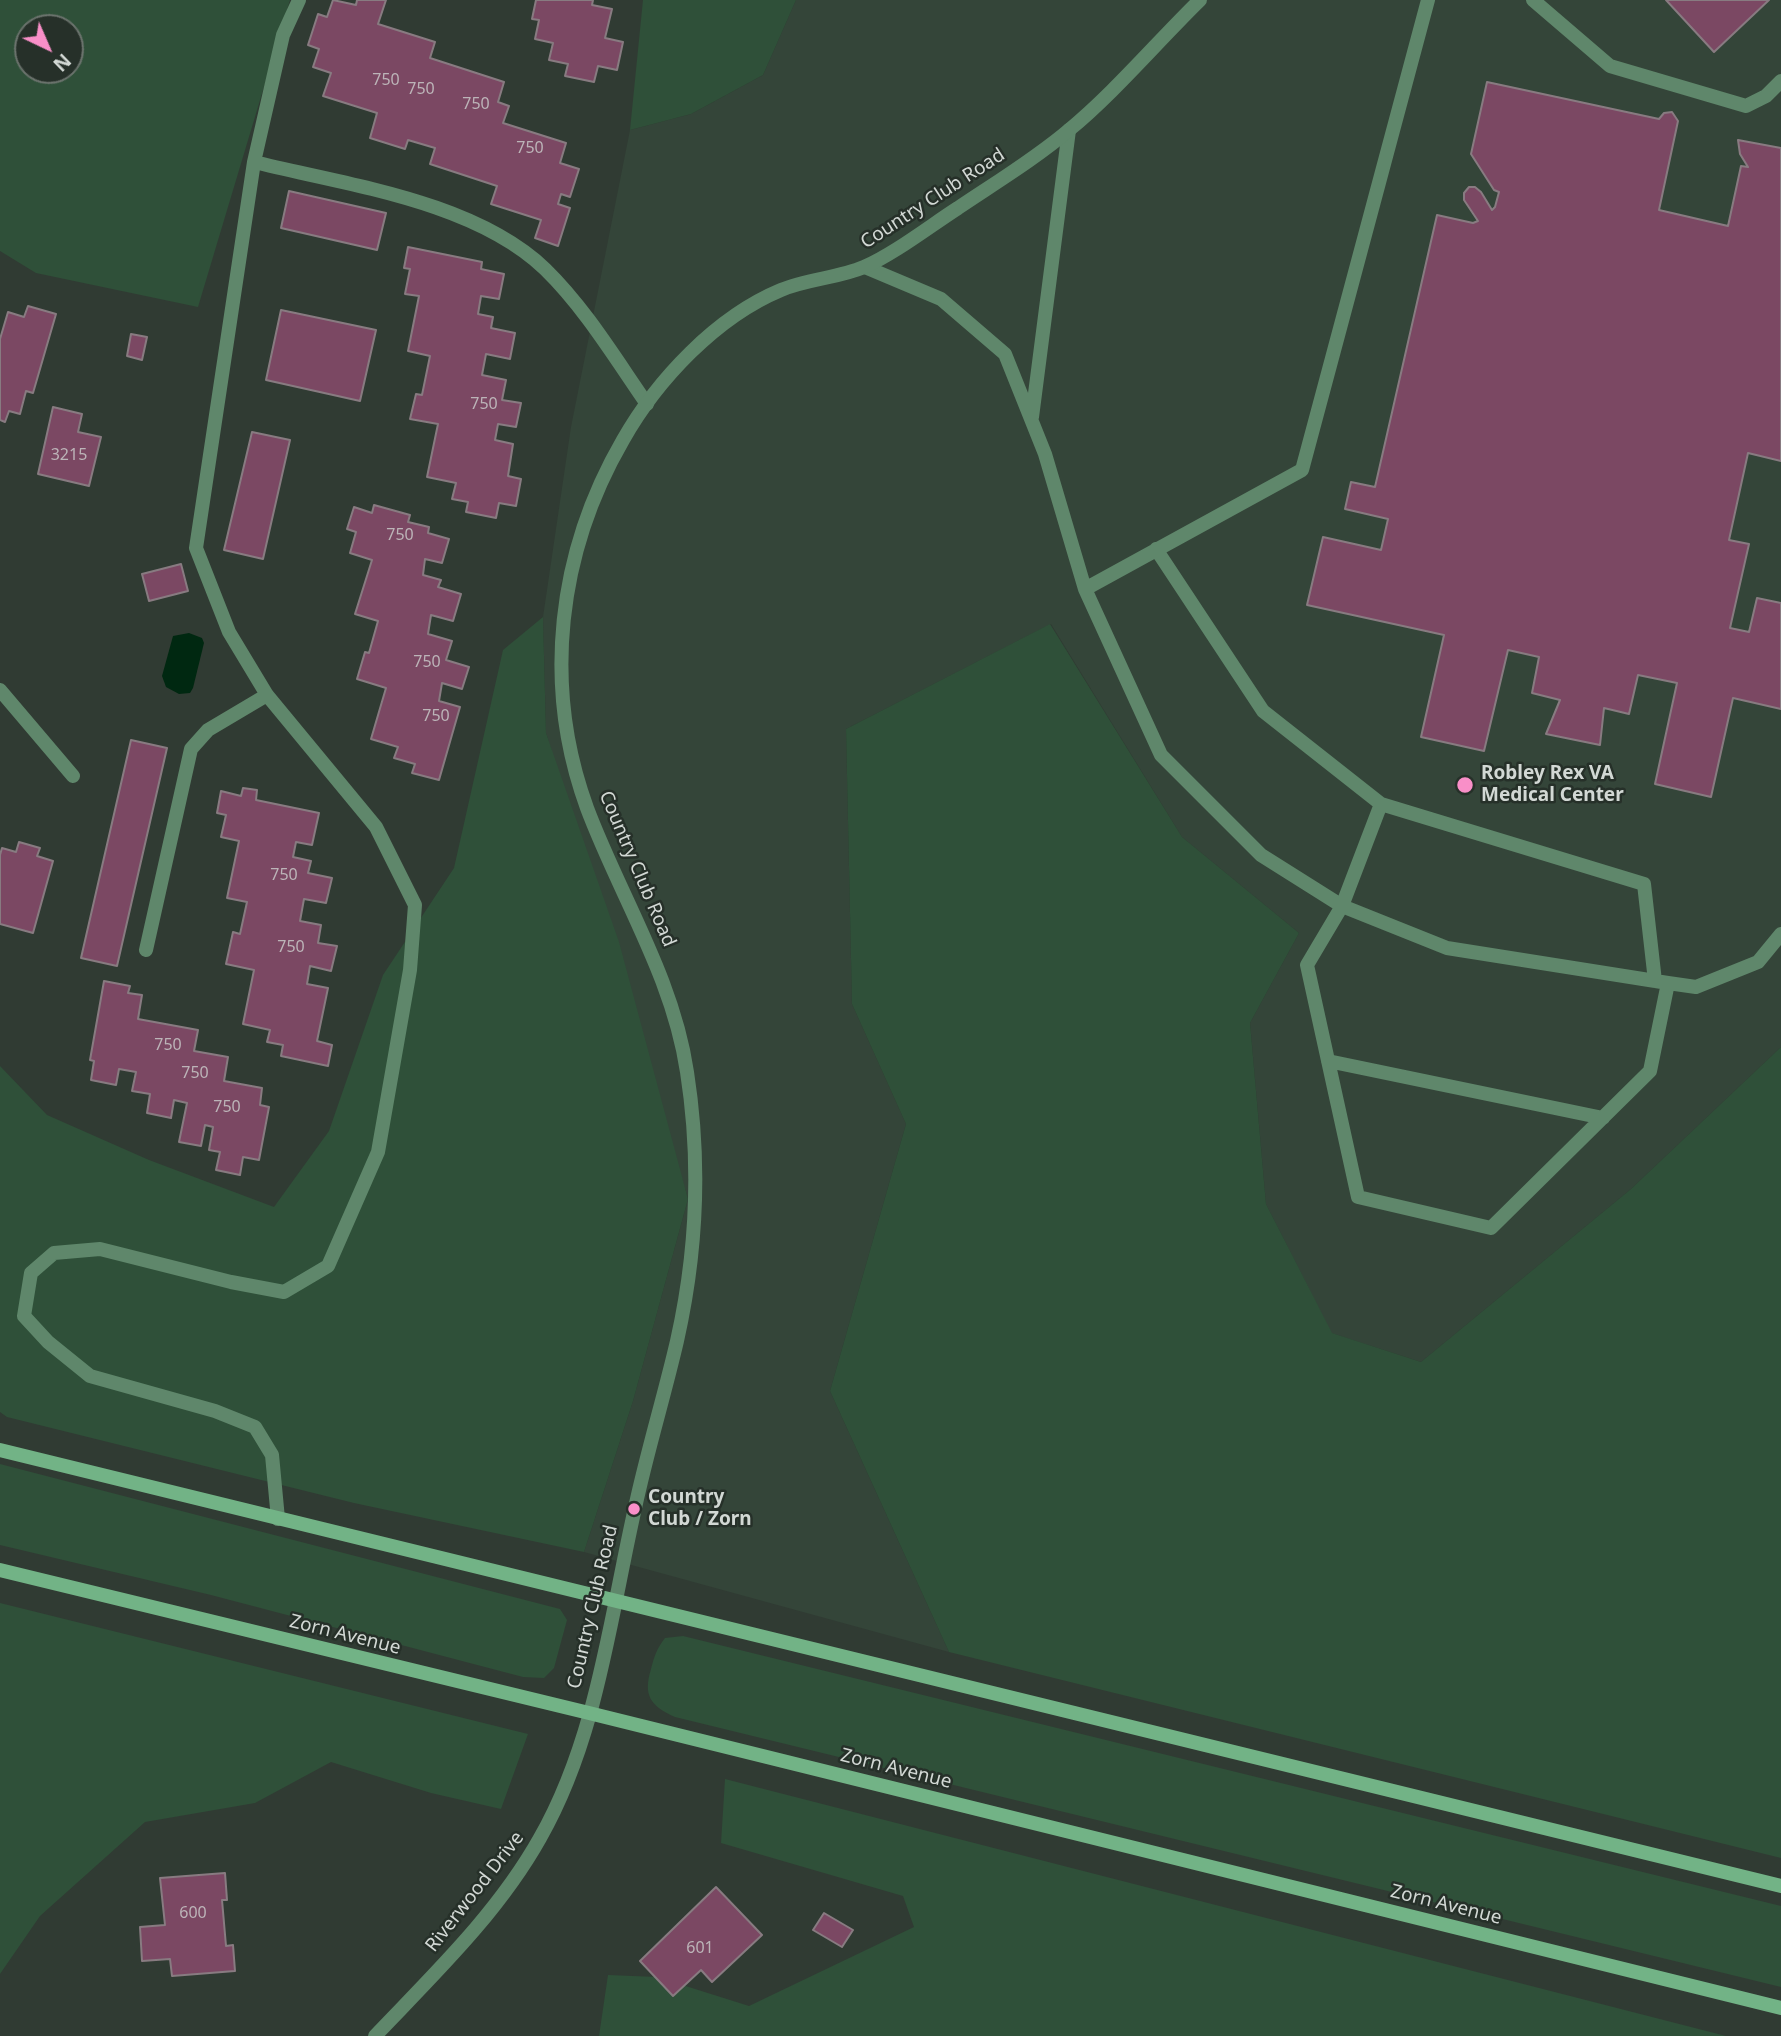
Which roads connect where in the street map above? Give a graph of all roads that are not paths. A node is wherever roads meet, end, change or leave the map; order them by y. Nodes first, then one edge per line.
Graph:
1 (299, 0) edge
2 (1199, 0) edge
3 (1428, 0) edge
4 (1533, 0) edge
5 (1781, 81) edge
6 (1069, 130) junction
7 (254, 162) junction
8 (865, 267) junction
9 (647, 404) junction
10 (1032, 420) junction
11 (1156, 549) junction
12 (1085, 589) junction
13 (0, 690) edge
14 (267, 695) junction
15 (74, 776) dead end
16 (1381, 804) junction
17 (1342, 906) junction
18 (1781, 934) edge
19 (146, 950) dead end
20 (1662, 982) junction
21 (1328, 1061) junction
22 (1603, 1118) junction
23 (0, 1450) edge
24 (278, 1518) junction
25 (0, 1570) edge
26 (614, 1602) junction
27 (589, 1713) junction
28 (1781, 1886) edge
29 (1781, 2008) edge
30 (375, 2036) edge

1 - 7 street
2 - 6 street, Country Club Road
3 - 11 street
4 - 5 street
6 - 8 street, Country Club Road
6 - 10 street
7 - 9 street
7 - 14 street
8 - 9 street, Country Club Road
8 - 10 street
9 - 26 street, Country Club Road
10 - 12 street
11 - 12 street
11 - 16 street
12 - 17 street
13 - 15 street
14 - 19 street
14 - 24 street
16 - 17 street
16 - 20 street
17 - 20 street
17 - 21 street
18 - 20 street
20 - 22 street
21 - 22 street
21 - 22 street
23 - 24 main road
24 - 26 main road
25 - 27 main road, Zorn Avenue
26 - 27 street, Country Club Road
26 - 28 main road
27 - 29 main road, Zorn Avenue
27 - 30 street, Riverwood Drive

